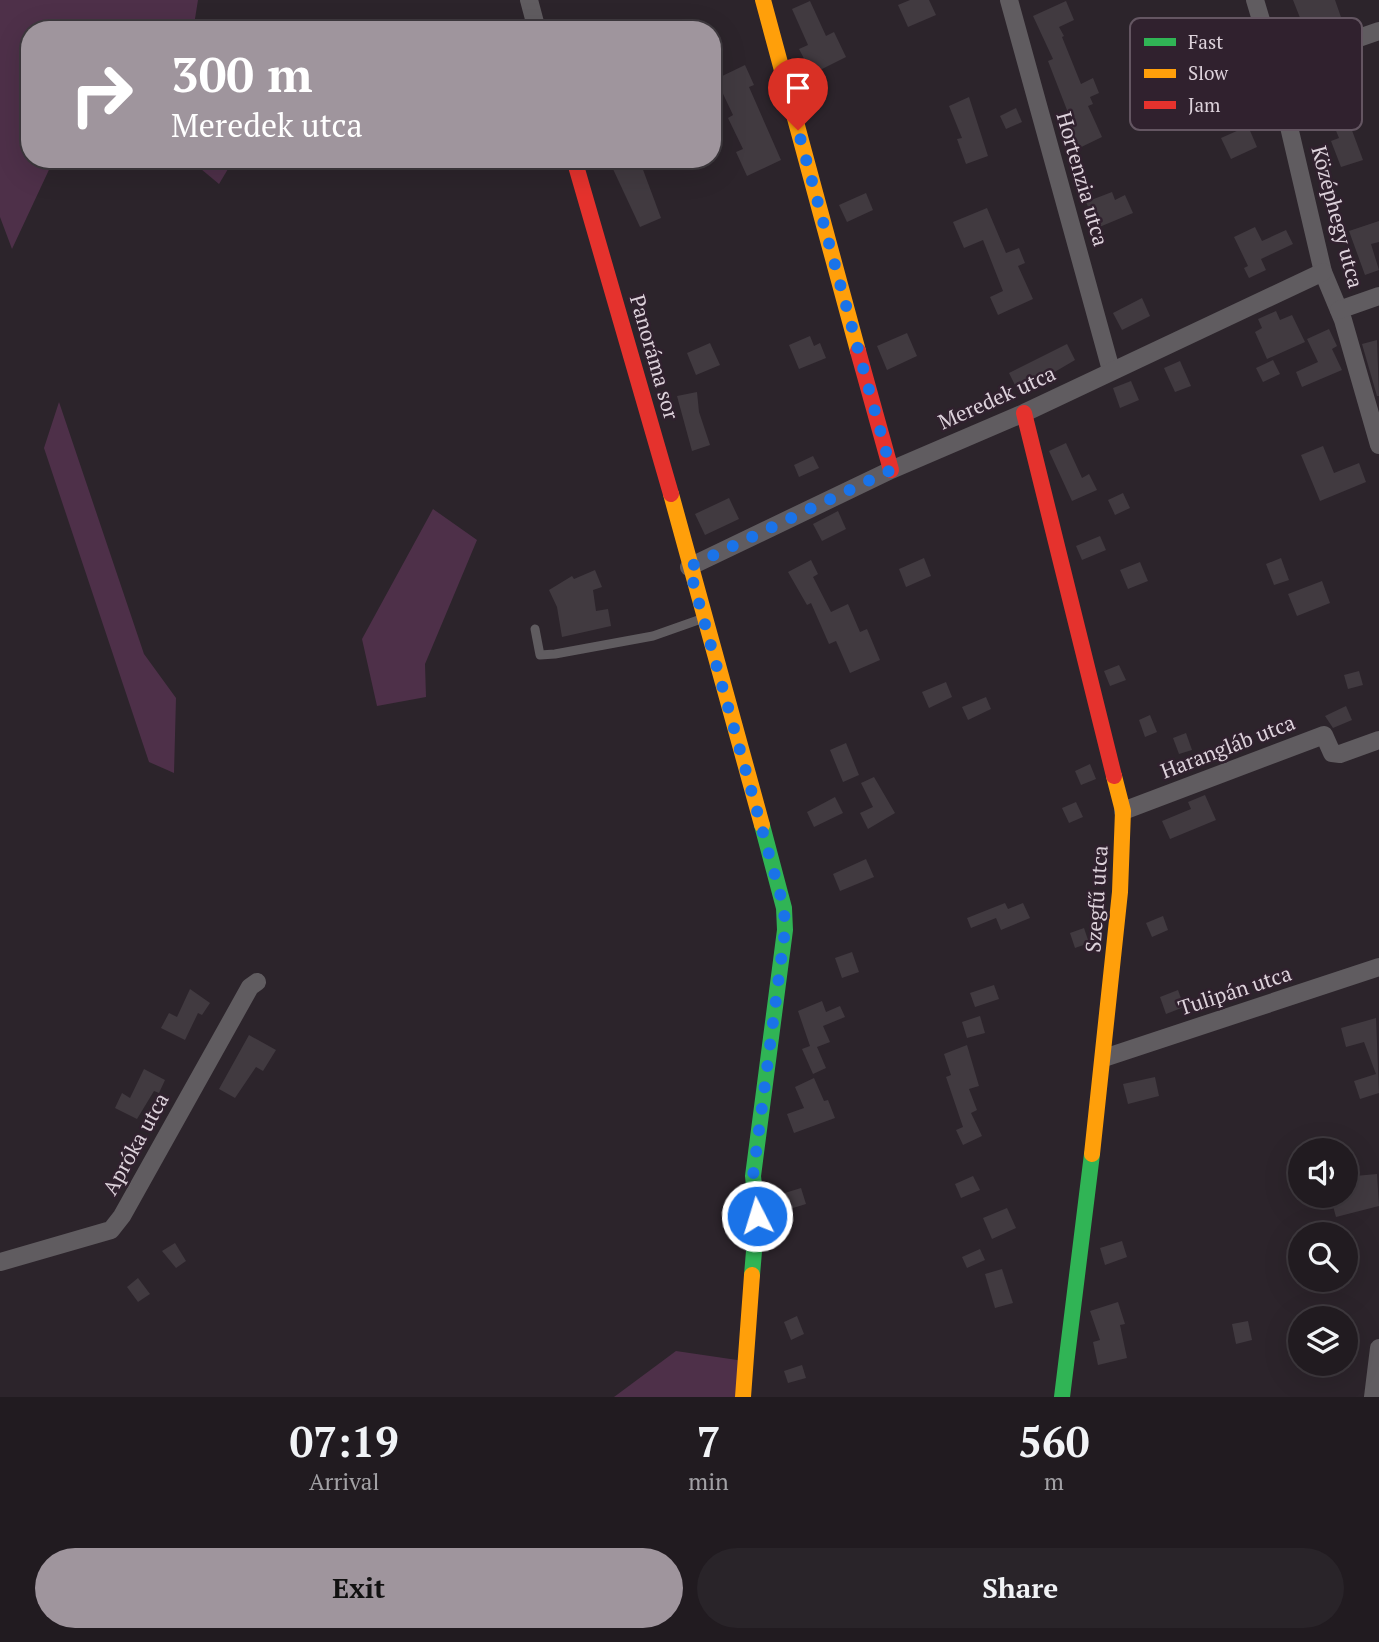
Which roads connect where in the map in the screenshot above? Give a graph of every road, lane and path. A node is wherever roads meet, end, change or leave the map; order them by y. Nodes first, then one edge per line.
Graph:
1 (529, 0) edge
2 (763, 0) edge
3 (1009, 0) edge
4 (1255, 0) edge
5 (1260, 18) edge
6 (535, 21) edge
7 (1379, 31) edge
8 (1362, 37) edge
9 (1290, 130) edge
10 (577, 168) edge
11 (1323, 272) junction
12 (1379, 296) edge
13 (1339, 310) junction
14 (1111, 370) junction
15 (1024, 413) junction
16 (1379, 445) edge
17 (891, 470) junction
18 (689, 567) junction
19 (706, 617) junction
20 (535, 629) dead end
21 (1379, 740) edge
22 (1123, 811) junction
23 (1379, 967) edge
24 (257, 982) dead end
25 (1104, 1058) junction
26 (0, 1262) edge
27 (1379, 1348) edge
28 (743, 1397) edge
29 (1062, 1397) edge
30 (1373, 1397) edge

1 - 6 street
2 - 17 street
3 - 14 street, Hortenzia utca
4 - 5 street, Középhegy utca
7 - 8 street
9 - 11 street, Középhegy utca
10 - 18 street, Panoráma sor
11 - 13 street, Középhegy utca
11 - 14 street, Meredek utca
12 - 13 street
13 - 16 street, Középhegy utca
14 - 15 street, Meredek utca
15 - 17 street, Meredek utca
15 - 22 street, Szegfű utca
17 - 18 street, Meredek utca
18 - 19 street, Panoráma sor
19 - 20 lane
19 - 28 street, Panoráma sor
21 - 22 street, Harangláb utca
22 - 25 street, Szegfű utca
23 - 25 street, Tulipán utca
24 - 26 street, Apróka utca
25 - 29 street, Szegfű utca
27 - 30 street

